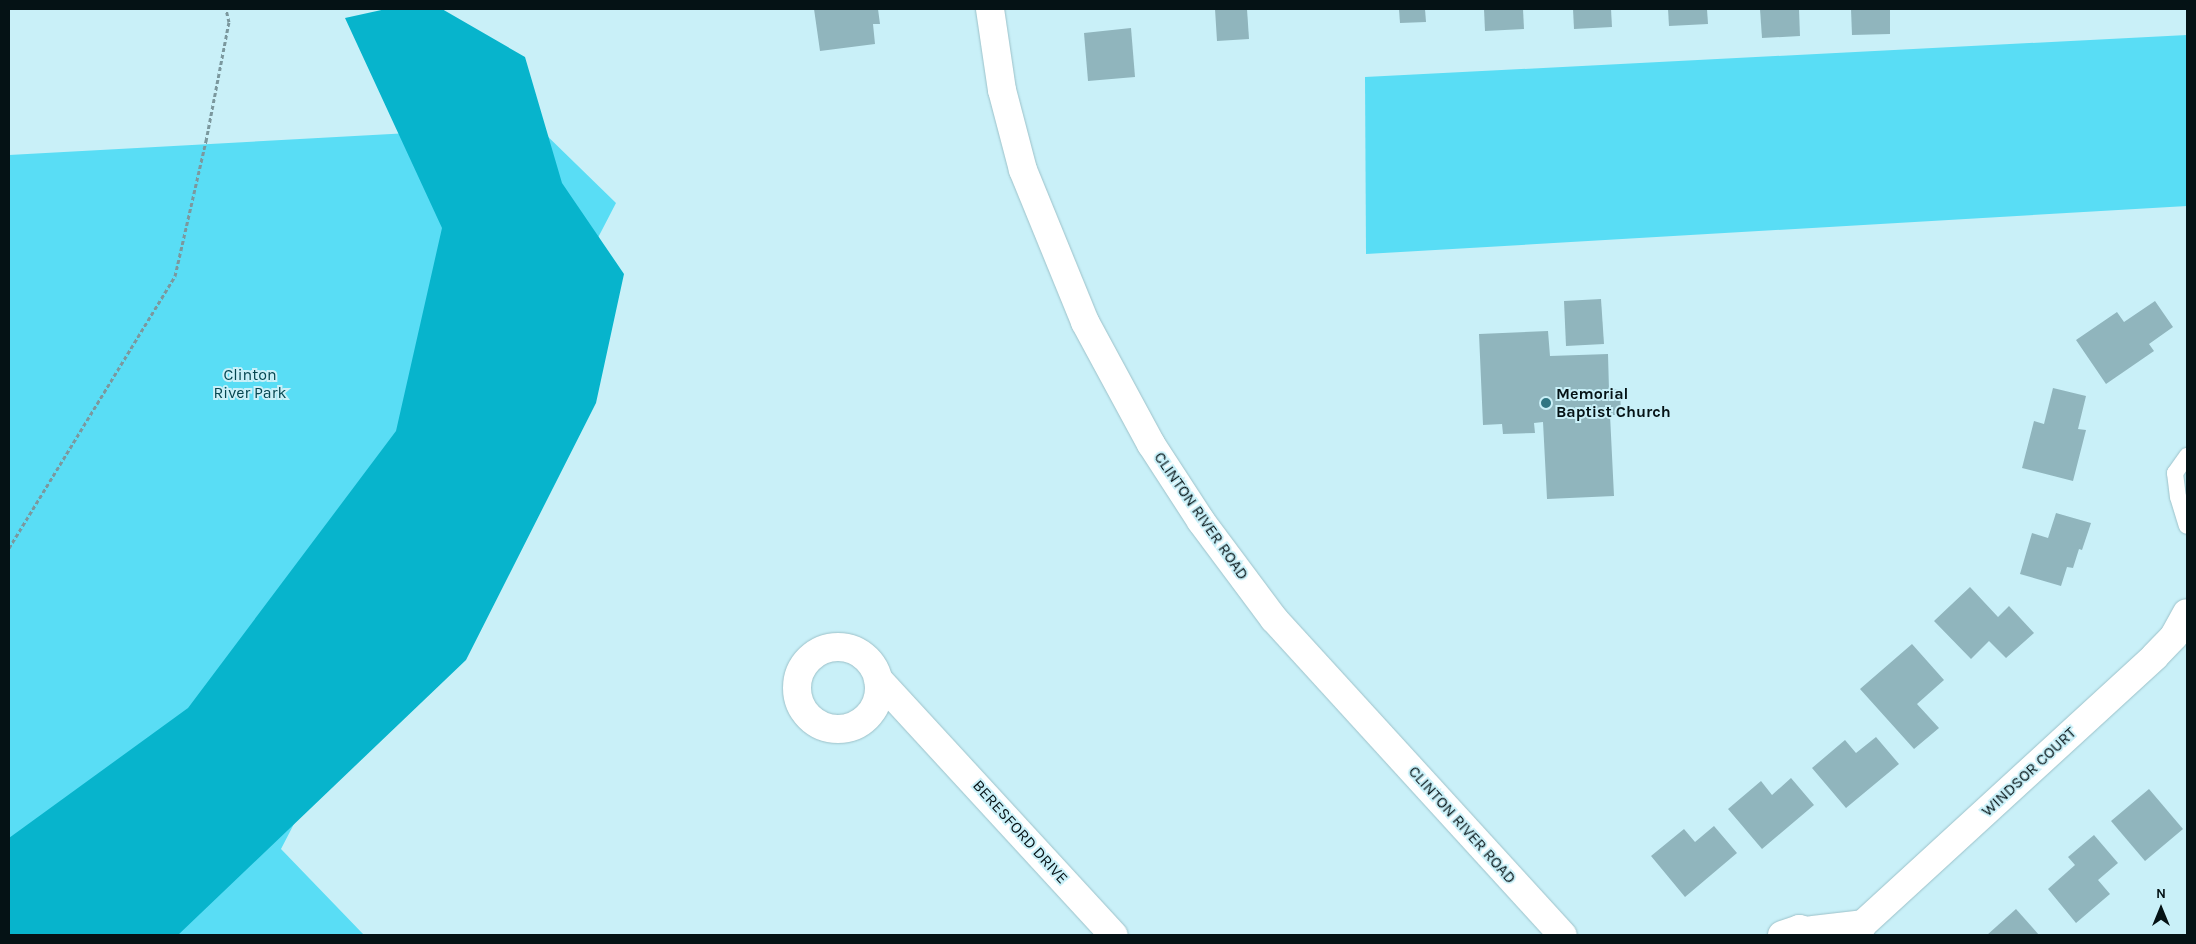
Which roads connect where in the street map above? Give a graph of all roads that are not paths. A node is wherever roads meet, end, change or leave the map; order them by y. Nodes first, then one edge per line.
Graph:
1 (990, 9) edge
2 (2187, 456) edge
3 (2187, 526) edge
4 (2187, 613) edge
5 (878, 679) junction
6 (856, 725) junction
7 (926, 729) junction
8 (1860, 930) edge
9 (1819, 933) edge
10 (1113, 935) edge
11 (1563, 935) edge
12 (1782, 935) edge

1 - 11 street, CLINTON RIVER ROAD
2 - 3 lane
4 - 8 street, WINDSOR COURT
5 - 6 street
5 - 6 street, BERESFORD DRIVE
5 - 7 street, BERESFORD DRIVE
6 - 7 street, BERESFORD DRIVE
7 - 10 street, BERESFORD DRIVE
8 - 9 street, WINDSOR COURT
9 - 12 street, WINDSOR COURT

